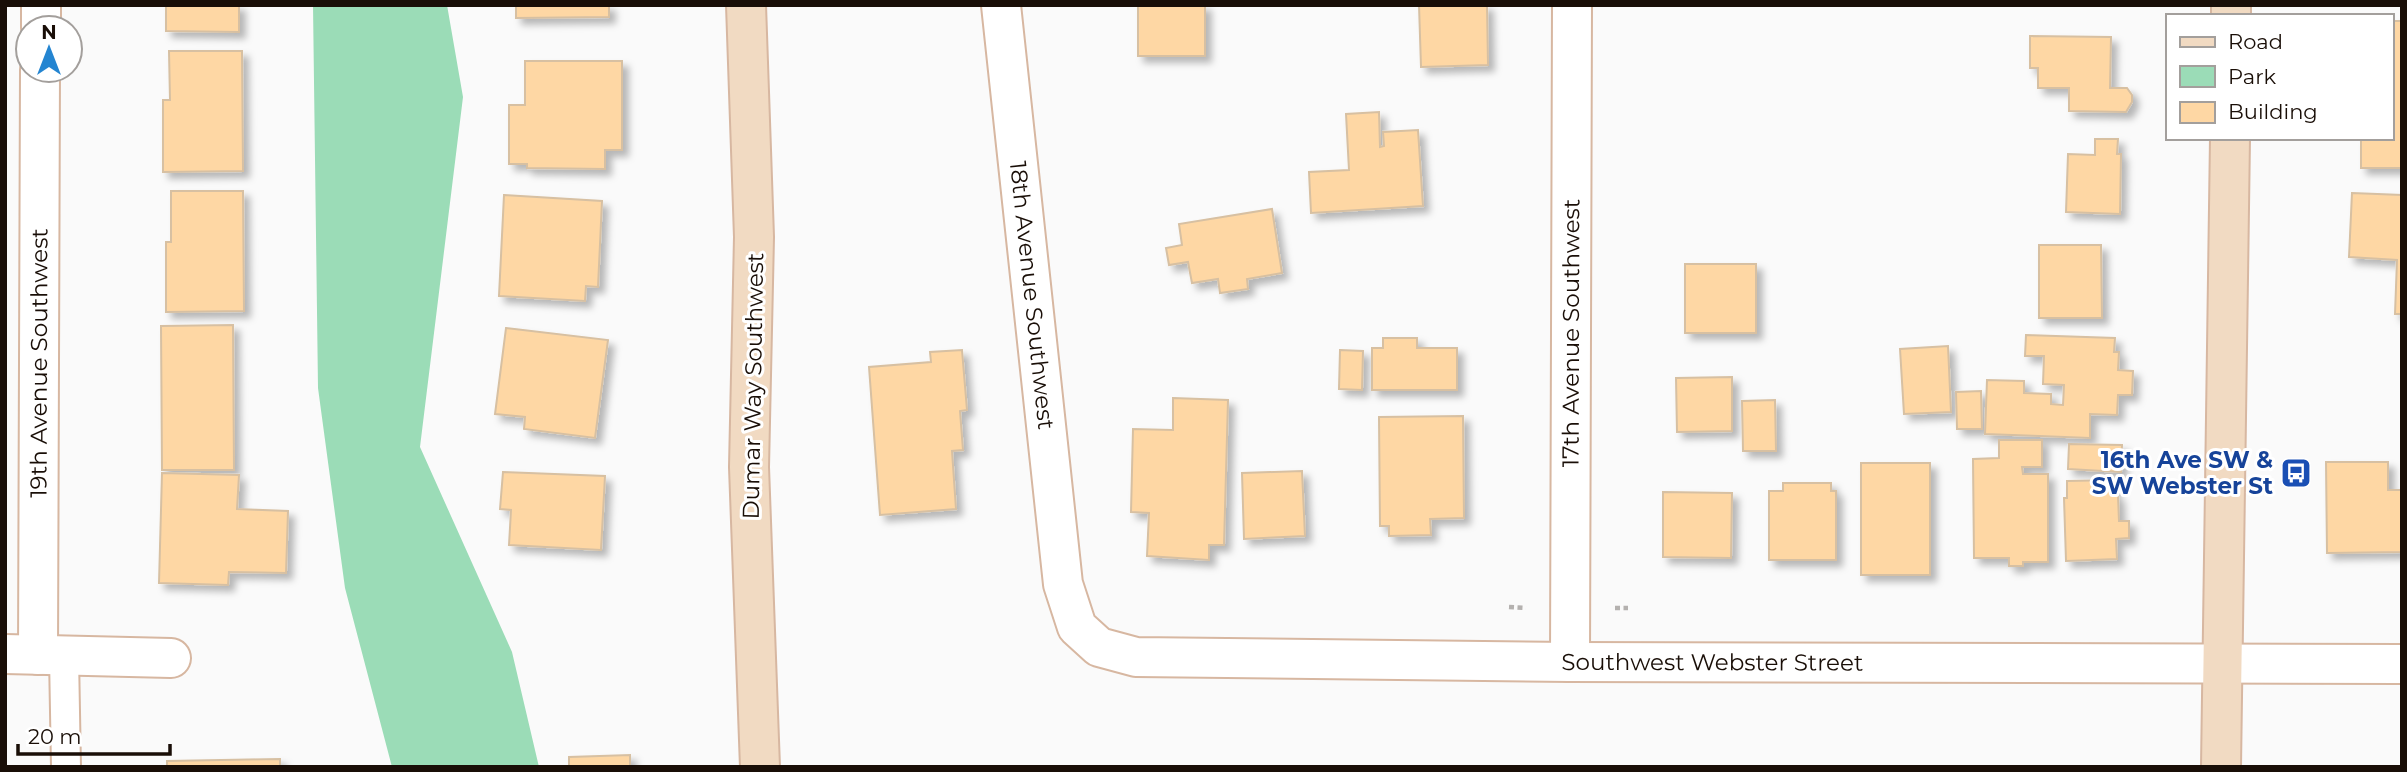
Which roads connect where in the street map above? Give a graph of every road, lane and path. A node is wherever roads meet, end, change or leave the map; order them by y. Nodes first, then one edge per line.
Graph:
1 (746, 5) edge
2 (1002, 5) edge
3 (1572, 5) edge
4 (40, 84) edge
5 (2230, 140) edge
6 (1063, 584) joint
7 (36, 655) edge
8 (171, 658) dead end
9 (1570, 662) junction
10 (2223, 664) junction
11 (2402, 664) edge
12 (66, 767) edge
13 (760, 767) edge
14 (2221, 767) edge

1 - 13 street, Dumar Way Southwest
2 - 6 street, 18th Avenue Southwest
3 - 9 street, 17th Avenue Southwest
4 - 7 street, 19th Avenue Southwest
5 - 10 street
6 - 9 street, Southwest Webster Street
7 - 8 street
7 - 12 lane
9 - 10 street, Southwest Webster Street
10 - 11 street, Southwest Webster Street
10 - 14 street

